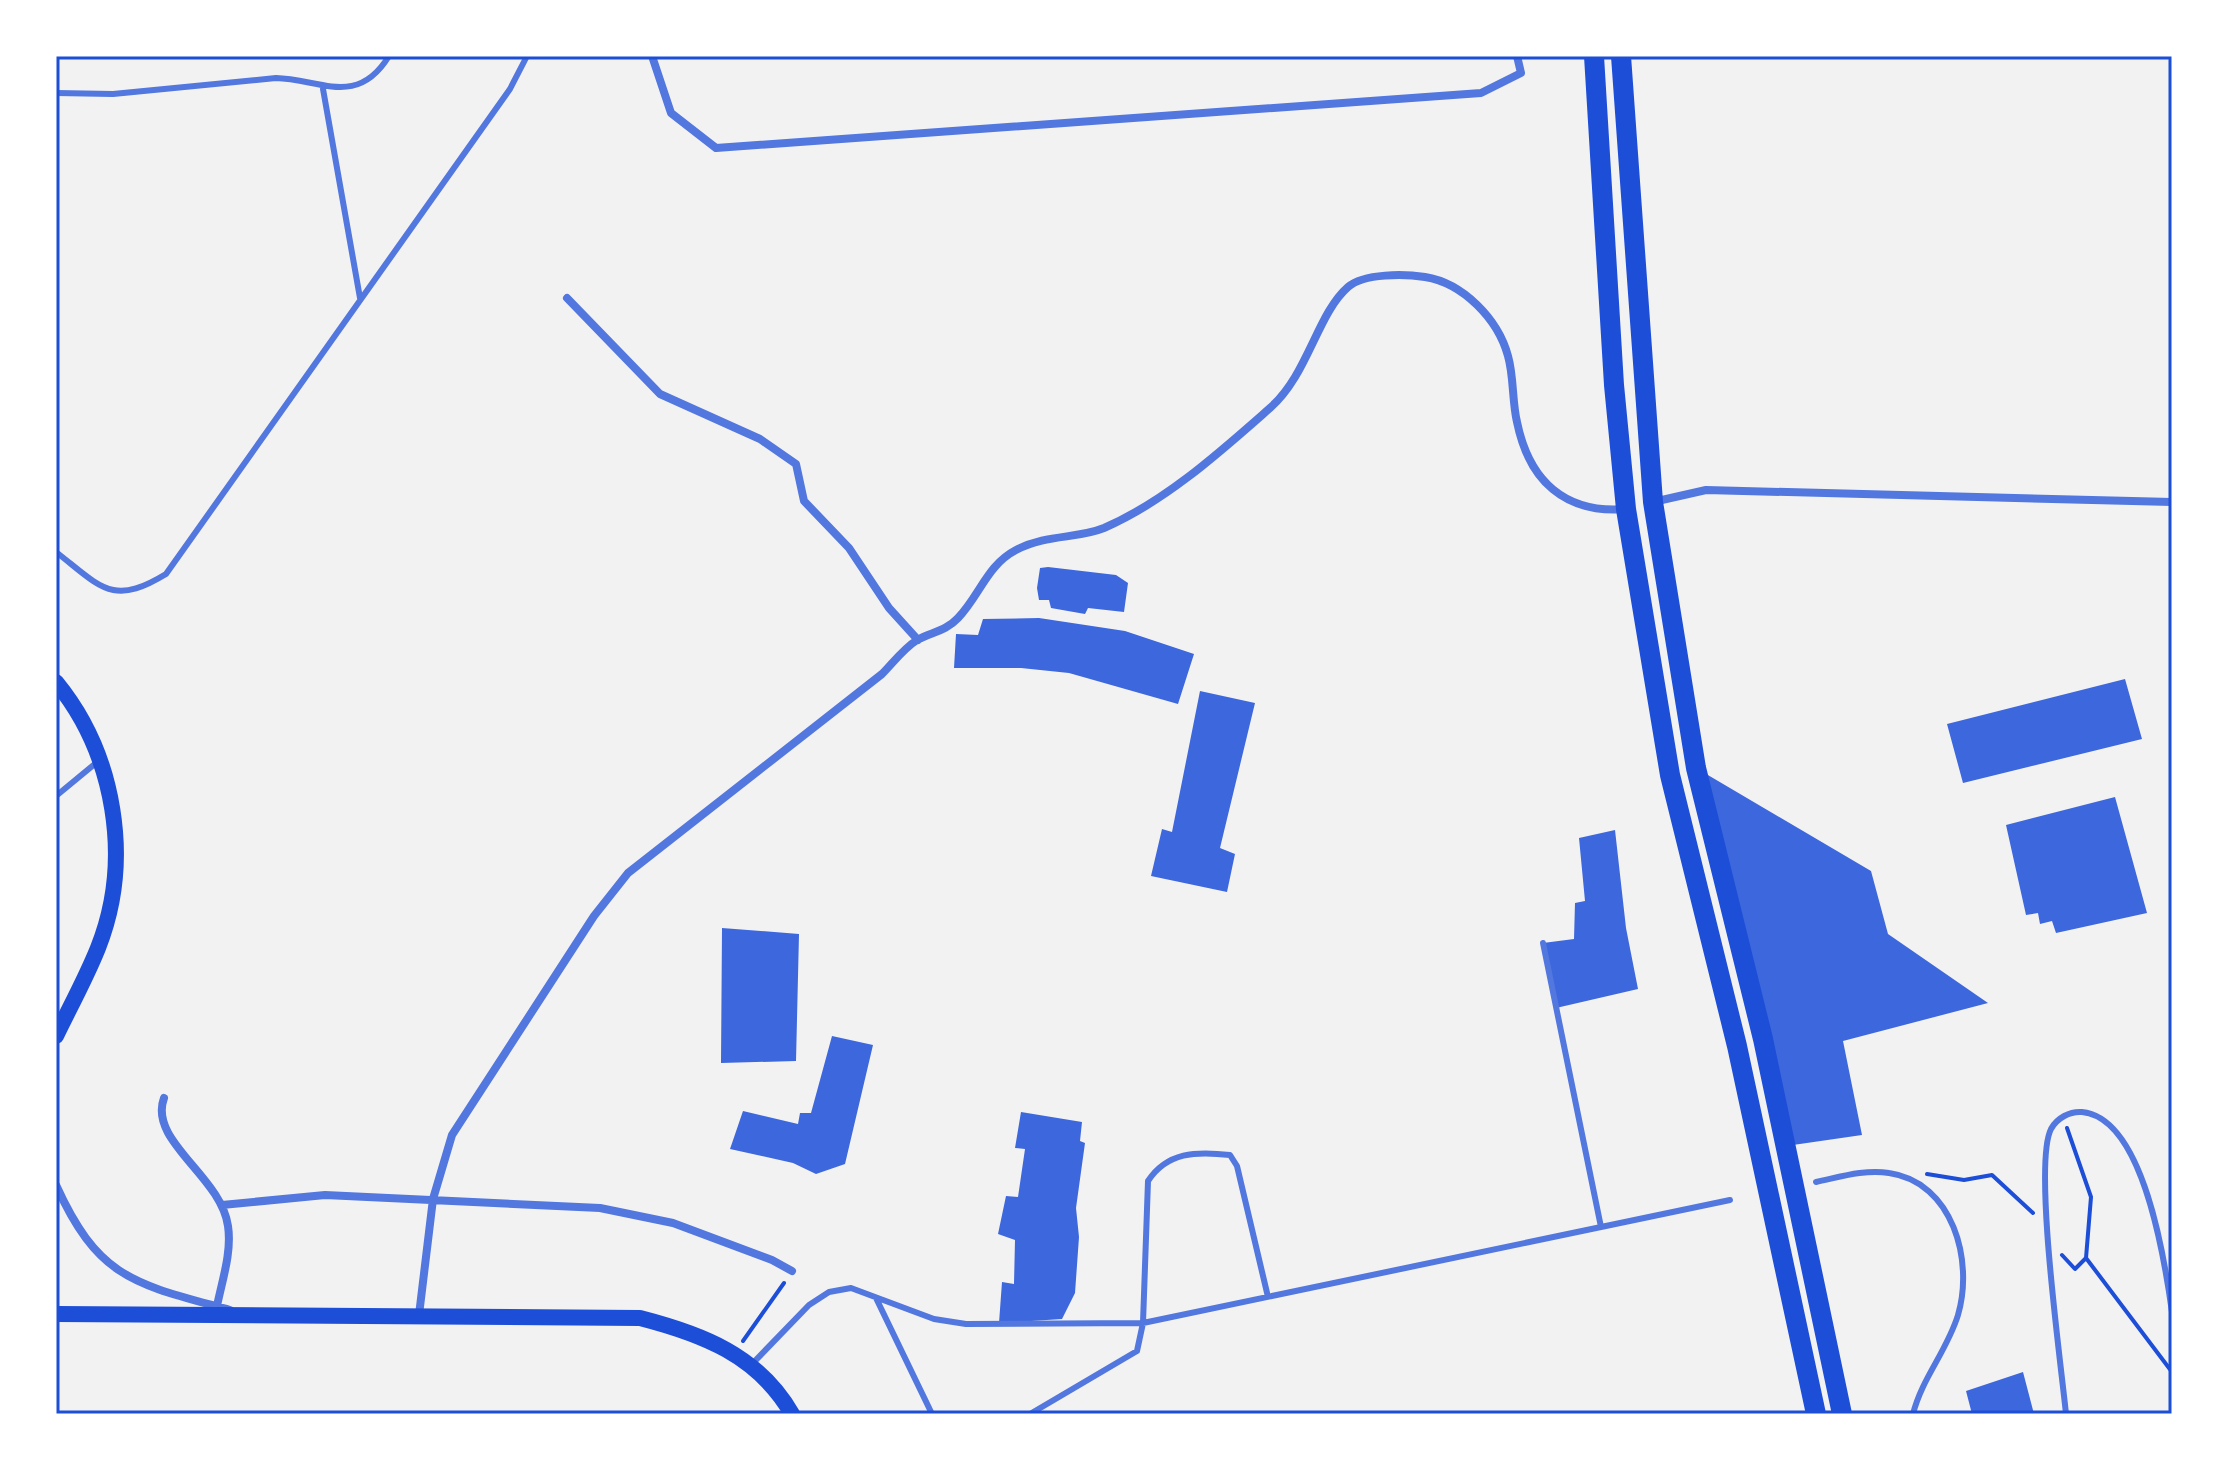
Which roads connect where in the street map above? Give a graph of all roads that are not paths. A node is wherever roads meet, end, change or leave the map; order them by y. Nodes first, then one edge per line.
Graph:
1 (389, 56) edge
2 (527, 56) edge
3 (652, 56) edge
4 (1517, 56) edge
5 (1594, 56) edge
6 (1621, 56) edge
7 (323, 89) junction
8 (56, 93) edge
9 (567, 298) dead end
10 (360, 299) junction
11 (1653, 502) junction
12 (2172, 502) edge
13 (1626, 509) junction
14 (56, 552) edge
15 (918, 640) junction
16 (56, 682) edge
17 (102, 758) junction
18 (56, 796) edge
19 (1543, 943) dead end
20 (56, 1036) edge
21 (164, 1098) dead end
22 (1816, 1182) dead end
23 (56, 1185) edge
24 (433, 1199) junction
25 (1730, 1200) dead end
26 (222, 1205) junction
27 (1601, 1227) junction
28 (792, 1271) road end
29 (876, 1297) junction
30 (1268, 1297) junction
31 (217, 1306) junction
32 (2172, 1312) edge
33 (56, 1314) edge
34 (249, 1315) junction
35 (419, 1315) junction
36 (1143, 1323) junction
37 (750, 1366) junction
38 (792, 1414) edge
39 (932, 1414) edge
40 (1030, 1414) edge
41 (1816, 1414) edge
42 (1842, 1414) edge
43 (1912, 1414) edge
44 (2066, 1414) edge

1 - 7 lane
2 - 10 lane
3 - 4 street
5 - 13 main road
6 - 11 main road
7 - 8 lane
7 - 10 lane
9 - 15 street
10 - 14 lane
11 - 12 street
11 - 42 main road
13 - 15 street
13 - 41 main road
15 - 24 street
16 - 17 main road
17 - 18 lane
17 - 20 main road
19 - 27 lane
21 - 26 street
22 - 43 lane
23 - 31 street
24 - 26 street
24 - 28 street
24 - 35 street
25 - 27 lane
26 - 31 street
27 - 30 lane
29 - 36 lane
29 - 37 lane
29 - 39 lane
30 - 36 lane
30 - 36 lane
31 - 34 street
32 - 44 lane
33 - 34 main road
34 - 35 main road
35 - 37 main road
36 - 40 lane
37 - 38 main road

